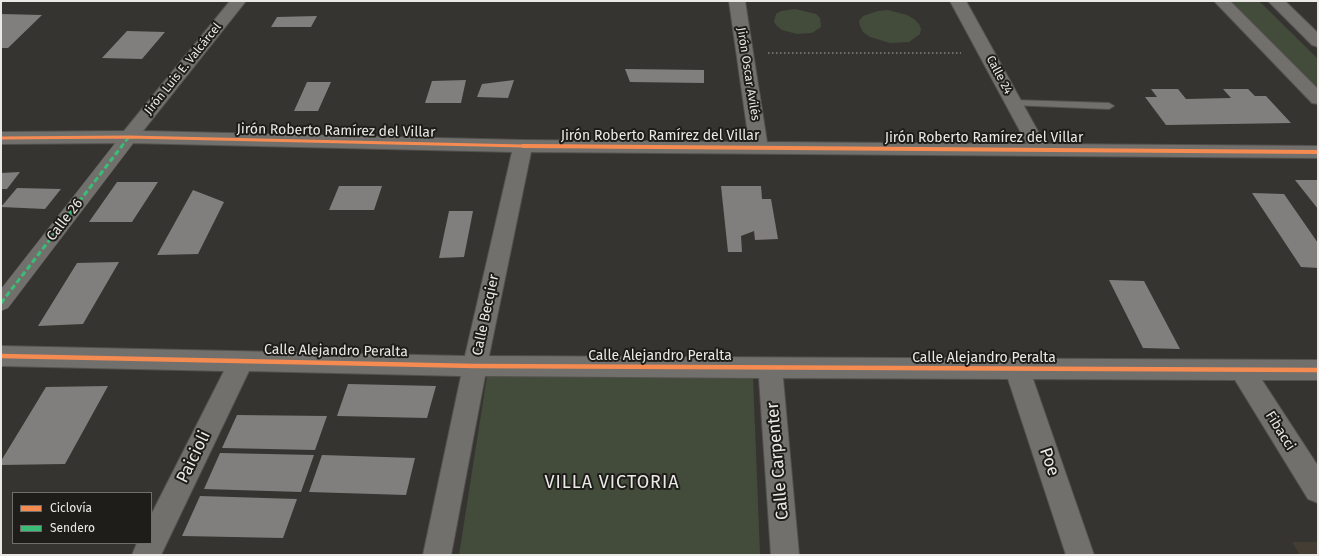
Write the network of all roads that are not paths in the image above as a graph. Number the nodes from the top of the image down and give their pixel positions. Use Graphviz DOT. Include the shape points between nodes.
graph roads {
  1 [pos="238,1"];
  2 [pos="737,1"];
  3 [pos="958,1"];
  4 [pos="1222,1"];
  5 [pos="1276,1"];
  6 [pos="1318,42"];
  7 [pos="1318,99"];
  8 [pos="1014,103"];
  9 [pos="1109,106"];
  10 [pos="129,137"];
  11 [pos="1,138"];
  12 [pos="523,146"];
  13 [pos="759,148"];
  14 [pos="1039,148"];
  15 [pos="1318,152"];
  16 [pos="1,303"];
  17 [pos="1,356"];
  18 [pos="242,360"];
  19 [pos="475,366"];
  20 [pos="770,368"];
  21 [pos="1017,370"];
  22 [pos="1318,370"];
  23 [pos="1243,371"];
  24 [pos="1318,490"];
  25 [pos="152,543"];
  26 [pos="151,544"];
  27 [pos="146,555"];
  28 [pos="437,555"];
  29 [pos="785,555"];
  30 [pos="1080,555"];
  1 -- 10 [label="street, Jirón Luis E. Valcárcel"];
  2 -- 13 [label="street, Jirón Oscar Avilés"];
  3 -- 8 [label="street, Calle 24"];
  4 -- 7 [label="street"];
  5 -- 6 [label="street"];
  8 -- 9 [label="lane"];
  8 -- 14 [label="street, Calle 24"];
  10 -- 11 [label="street, Jirón Roberto Ramírez del Villar"];
  10 -- 12 [label="street, Jirón Roberto Ramírez del Villar"];
  10 -- 16 [label="street, Calle 26"];
  12 -- 13 [label="street, Jirón Roberto Ramírez del Villar"];
  12 -- 19 [label="street, Calle Becqier"];
  13 -- 14 [label="street, Jirón Roberto Ramírez del Villar"];
  14 -- 15 [label="street, Jirón Roberto Ramírez del Villar"];
  17 -- 18 [label="street, Calle Alejandro Peralta"];
  18 -- 19 [label="street, Calle Alejandro Peralta"];
  18 -- 25 [label="street, Paicioli"];
  19 -- 20 [label="street, Calle Alejandro Peralta"];
  19 -- 28 [label="street, Calle Becqier"];
  20 -- 21 [label="street, Calle Alejandro Peralta"];
  20 -- 29 [label="street, Calle Carpenter"];
  21 -- 23 [label="street, Calle Alejandro Peralta"];
  21 -- 30 [label="street, Poe"];
  22 -- 23 [label="street, Calle Alejandro Peralta"];
  23 -- 24 [label="street, Fibacci"];
  26 -- 27 [label="street, Paicioli"];
}
